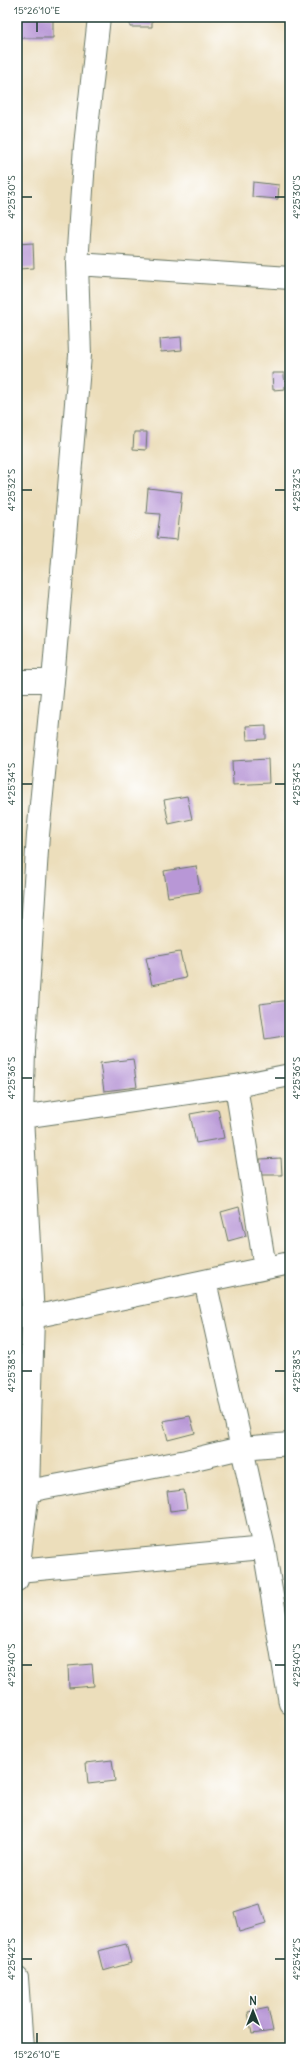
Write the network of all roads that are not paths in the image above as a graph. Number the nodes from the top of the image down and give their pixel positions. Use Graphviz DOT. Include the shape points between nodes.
graph roads {
  1 [pos="99,17"];
  2 [pos="77,264"];
  3 [pos="290,278"];
  4 [pos="17,681"];
  5 [pos="53,681"];
  6 [pos="290,1075"];
  7 [pos="236,1086"];
  8 [pos="22,1117"];
  9 [pos="290,1263"];
  10 [pos="265,1268"];
  11 [pos="205,1281"];
  12 [pos="25,1317"];
  13 [pos="290,1444"];
  14 [pos="241,1448"];
  15 [pos="28,1491"];
  16 [pos="264,1548"];
  17 [pos="17,1576"];
  18 [pos="290,1703"];
  19 [pos="17,1978"];
  20 [pos="22,2048"];
  1 -- 2 [label="street" via="85,146"];
  2 -- 3 [label="street"];
  2 -- 5 [label="street" via="80,355"];
  4 -- 5 [label="street"];
  5 -- 8 [label="street" via="34,876"];
  6 -- 7 [label="street"];
  7 -- 8 [label="street"];
  7 -- 10 [label="street"];
  8 -- 12 [label="street"];
  9 -- 10 [label="street"];
  10 -- 11 [label="street"];
  11 -- 12 [label="street"];
  11 -- 14 [label="street"];
  12 -- 15 [label="street"];
  13 -- 14 [label="street"];
  14 -- 15 [label="street"];
  14 -- 16 [label="street"];
  15 -- 17 [label="street"];
  16 -- 17 [label="street"];
  16 -- 18 [label="street"];
  19 -- 20 [label="street"];
}
